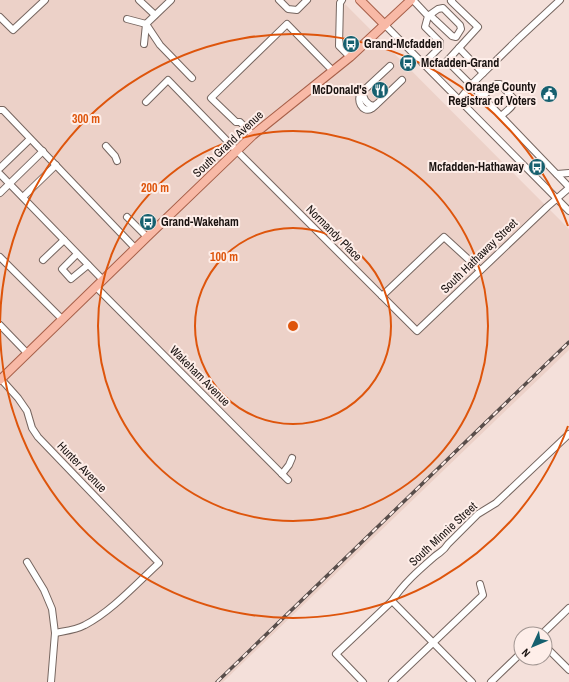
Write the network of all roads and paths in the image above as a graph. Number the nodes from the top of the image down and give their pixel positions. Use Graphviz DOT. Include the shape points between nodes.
graph roads {
  1 [pos="44,0"];
  2 [pos="139,0"];
  3 [pos="171,0"];
  4 [pos="279,0"];
  5 [pos="307,0"];
  6 [pos="342,0"];
  7 [pos="360,0"];
  8 [pos="412,0"];
  9 [pos="452,0"];
  10 [pos="560,0"];
  11 [pos="155,15"];
  12 [pos="428,16"];
  13 [pos="0,17"];
  14 [pos="126,19"];
  15 [pos="146,24"];
  16 [pos="385,25"];
  17 [pos="144,44"];
  18 [pos="459,48"];
  19 [pos="350,58"];
  20 [pos="424,64"];
  21 [pos="390,66"];
  22 [pos="333,71"];
  23 [pos="483,73"];
  24 [pos="192,78"];
  25 [pos="402,80"];
  26 [pos="471,85"];
  27 [pos="482,97"];
  28 [pos="459,100"];
  29 [pos="146,102"];
  30 [pos="0,110"];
  31 [pos="501,116"];
  32 [pos="253,136"];
  33 [pos="30,138"];
  34 [pos="106,146"];
  35 [pos="237,151"];
  36 [pos="43,152"];
  37 [pos="117,161"];
  38 [pos="56,165"];
  39 [pos="0,168"];
  40 [pos="569,173"];
  41 [pos="0,174"];
  42 [pos="557,174"];
  43 [pos="10,184"];
  44 [pos="569,188"];
  45 [pos="0,193"];
  46 [pos="23,197"];
  47 [pos="557,199"];
  48 [pos="569,211"];
  49 [pos="127,217"];
  50 [pos="146,237"];
  51 [pos="64,240"];
  52 [pos="135,248"];
  53 [pos="77,254"];
  54 [pos="0,257"];
  55 [pos="43,260"];
  56 [pos="88,265"];
  57 [pos="480,270"];
  58 [pos="102,280"];
  59 [pos="96,287"];
  60 [pos="382,296"];
  61 [pos="62,319"];
  62 [pos="0,325"];
  63 [pos="417,331"];
  64 [pos="27,353"];
  65 [pos="0,380"];
  66 [pos="569,434"];
  67 [pos="292,458"];
  68 [pos="282,474"];
  69 [pos="288,480"];
  70 [pos="27,562"];
  71 [pos="480,584"];
  72 [pos="392,601"];
  73 [pos="569,608"];
  74 [pos="550,626"];
  75 [pos="55,633"];
  76 [pos="433,643"];
  77 [pos="553,654"];
  78 [pos="513,661"];
  79 [pos="569,670"];
  80 [pos="50,682"];
  81 [pos="363,682"];
  82 [pos="392,682"];
  83 [pos="472,682"];
  84 [pos="491,682"];
  1 -- 13 [label="street" via="13,30"];
  2 -- 11 [label="street"];
  3 -- 11 [label="street"];
  4 -- 5 [label="street" via="288,9 297,10"];
  6 -- 19 [label="street" via="339,46"];
  7 -- 16 [label="main road"];
  8 -- 12 [label="street"];
  8 -- 16 [label="main road, South Grand Avenue"];
  9 -- 18 [label="street" via="478,27"];
  10 -- 23 [label="street"];
  11 -- 15 [label="street"];
  12 -- 12 [label="street" via="452,36 456,37 461,29 443,8"];
  12 -- 20 [label="street" via="425,27 440,42 440,47"];
  14 -- 15 [label="street"];
  15 -- 17 [label="street"];
  15 -- 24 [label="street" via="160,45"];
  16 -- 19 [label="main road, South Grand Avenue"];
  16 -- 20 [label="street"];
  18 -- 23 [label="street"];
  18 -- 26 [label="street" via="447,61"];
  19 -- 22 [label="main road, South Grand Avenue"];
  20 -- 28 [label="street"];
  21 -- 25 [label="street" via="363,91 366,101 372,106 376,105"];
  22 -- 32 [label="main road, South Grand Avenue"];
  22 -- 32 [label="street" via="287,24 211,98"];
  23 -- 26 [label="street"];
  26 -- 27 [label="street"];
  26 -- 28 [label="street"];
  27 -- 31 [label="street"];
  27 -- 31 [label="street" via="494,85 500,84 514,100 513,105"];
  28 -- 47 [label="street"];
  29 -- 35 [label="street, Normandy Place" via="168,80"];
  30 -- 33 [label="street" via="3,110"];
  31 -- 42 [label="street"];
  32 -- 35 [label="main road, South Grand Avenue"];
  33 -- 36 [label="street"];
  33 -- 39 [label="street"];
  34 -- 37 [label="street"];
  35 -- 50 [label="main road, South Grand Avenue"];
  35 -- 60 [label="street, Normandy Place"];
  36 -- 38 [label="street"];
  36 -- 43 [label="street"];
  38 -- 46 [label="street"];
  38 -- 52 [label="street"];
  40 -- 42 [label="street"];
  41 -- 43 [label="street"];
  42 -- 44 [label="street"];
  43 -- 45 [label="street"];
  43 -- 46 [label="street"];
  44 -- 47 [label="street, South Hathaway Street"];
  46 -- 51 [label="street"];
  47 -- 48 [label="street"];
  47 -- 57 [label="street, South Hathaway Street"];
  49 -- 50 [label="street"];
  50 -- 52 [label="main road, South Grand Avenue"];
  51 -- 53 [label="street"];
  51 -- 55 [label="street"];
  52 -- 58 [label="main road, South Grand Avenue"];
  53 -- 56 [label="street"];
  53 -- 56 [label="street" via="62,269 71,279"];
  54 -- 61 [label="street"];
  56 -- 58 [label="street"];
  57 -- 60 [label="street" via="444,237"];
  57 -- 63 [label="street, South Hathaway Street"];
  58 -- 59 [label="main road, South Grand Avenue"];
  59 -- 61 [label="main road, South Grand Avenue"];
  59 -- 68 [label="street, Wakeham Avenue"];
  60 -- 63 [label="street, Normandy Place"];
  61 -- 64 [label="main road, South Grand Avenue"];
  62 -- 64 [label="street"];
  64 -- 65 [label="main road, South Grand Avenue"];
  65 -- 75 [label="street, Hunter Avenue" via="27,411 32,428 38,437 159,563 98,617 69,631"];
  66 -- 72 [label="street, South Minnie Street" via="496,504 478,514 444,550 398,591"];
  67 -- 68 [label="street"];
  68 -- 69 [label="street, Wakeham Avenue"];
  70 -- 75 [label="street" via="52,608"];
  71 -- 76 [label="street" via="483,595"];
  72 -- 76 [label="street"];
  72 -- 81 [label="street, South Minnie Street" via="336,654"];
  73 -- 74 [label="street"];
  75 -- 80 [label="street"];
  76 -- 82 [label="street"];
  76 -- 83 [label="street"];
  77 -- 79 [label="street"];
  78 -- 84 [label="street"];
}
